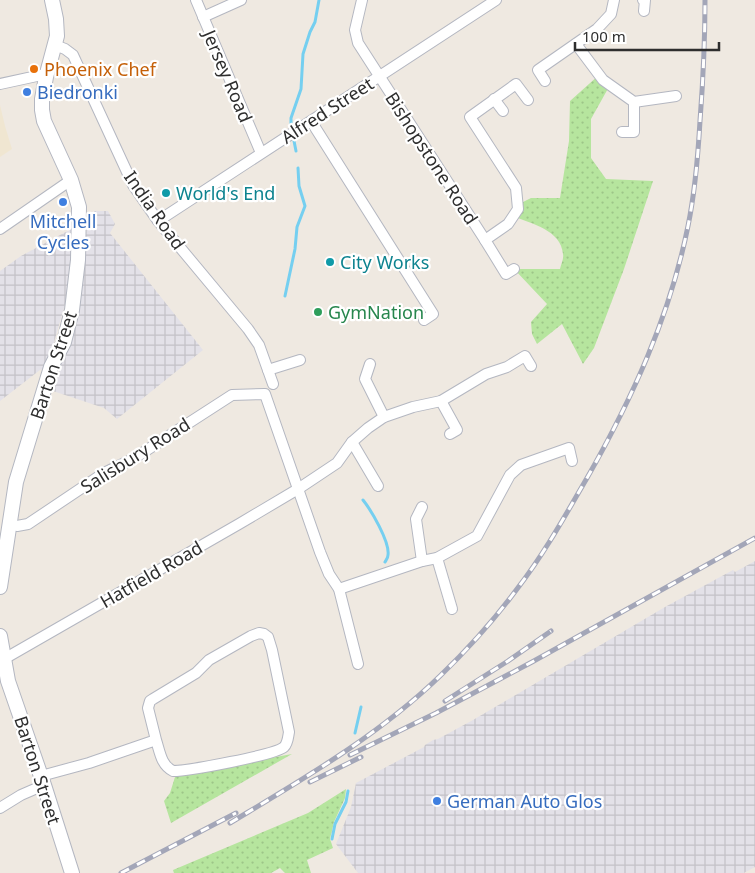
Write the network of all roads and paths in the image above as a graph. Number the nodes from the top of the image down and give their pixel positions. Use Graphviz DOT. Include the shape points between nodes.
graph roads {
  1 [pos="52,0"];
  2 [pos="196,0"];
  3 [pos="241,0"];
  4 [pos="362,0"];
  5 [pos="496,0"];
  6 [pos="614,0"];
  7 [pos="644,0"];
  8 [pos="644,11"];
  9 [pos="204,17"];
  10 [pos="55,44"];
  11 [pos="576,44"];
  12 [pos="46,74"];
  13 [pos="379,76"];
  14 [pos="545,81"];
  15 [pos="0,84"];
  16 [pos="676,96"];
  17 [pos="494,99"];
  18 [pos="528,100"];
  19 [pos="634,102"];
  20 [pos="503,111"];
  21 [pos="312,120"];
  22 [pos="622,132"];
  23 [pos="260,153"];
  24 [pos="71,180"];
  25 [pos="158,221"];
  26 [pos="0,229"];
  27 [pos="484,240"];
  28 [pos="514,269"];
  29 [pos="424,320"];
  30 [pos="300,360"];
  31 [pos="370,364"];
  32 [pos="531,366"];
  33 [pos="268,370"];
  34 [pos="273,384"];
  35 [pos="441,401"];
  36 [pos="384,417"];
  37 [pos="450,434"];
  38 [pos="352,442"];
  39 [pos="572,461"];
  40 [pos="378,486"];
  41 [pos="298,489"];
  42 [pos="422,507"];
  43 [pos="9,524"];
  44 [pos="437,558"];
  45 [pos="422,561"];
  46 [pos="0,587"];
  47 [pos="340,589"];
  48 [pos="452,609"];
  49 [pos="0,636"];
  50 [pos="4,659"];
  51 [pos="358,664"];
  52 [pos="4,684"];
  53 [pos="156,740"];
  54 [pos="42,781"];
  55 [pos="0,808"];
  56 [pos="72,873"];
  1 -- 10 [label="main road, Barton Street" via="56,19"];
  2 -- 9 [label="street, Jersey Road"];
  3 -- 9 [label="street"];
  4 -- 13 [label="street, Bishopstone Road" via="355,30 358,43"];
  5 -- 13 [label="street, Alfred Street"];
  6 -- 11 [label="street" via="611,14"];
  7 -- 8 [label="street"];
  9 -- 23 [label="street, Jersey Road"];
  10 -- 12 [label="main road, Barton Street"];
  10 -- 25 [label="street, India Road" via="73,55 133,185"];
  11 -- 14 [label="street" via="538,70"];
  11 -- 19 [label="street" via="603,80"];
  12 -- 15 [label="street"];
  12 -- 24 [label="main road, Barton Street" via="42,99 44,121"];
  13 -- 21 [label="street, Alfred Street"];
  13 -- 27 [label="street, Bishopstone Road"];
  16 -- 19 [label="street"];
  17 -- 18 [label="street, Bishopstone Road" via="516,84"];
  17 -- 20 [label="street"];
  17 -- 27 [label="street, Bishopstone Road" via="470,117 516,188 518,209 508,224"];
  19 -- 22 [label="street" via="634,132"];
  21 -- 23 [label="street, Alfred Street"];
  21 -- 29 [label="street" via="433,314"];
  23 -- 25 [label="street, Alfred Street"];
  24 -- 26 [label="street"];
  24 -- 43 [label="main road, Barton Street" via="79,207 78,260 72,310 16,482"];
  25 -- 33 [label="street, India Road" via="248,329 259,345"];
  27 -- 28 [label="street, Bishopstone Road" via="506,274"];
  30 -- 33 [label="street"];
  31 -- 36 [label="street" via="365,379"];
  32 -- 35 [label="street, Hatfield Road" via="525,356 508,367 486,374"];
  33 -- 34 [label="street, India Road"];
  35 -- 36 [label="street, Hatfield Road"];
  35 -- 37 [label="street" via="457,430"];
  36 -- 38 [label="street, Hatfield Road"];
  38 -- 40 [label="street"];
  38 -- 41 [label="street, Hatfield Road" via="337,463"];
  39 -- 44 [label="street" via="568,443 521,465 510,475 477,536"];
  41 -- 43 [label="street, Salisbury Road" via="265,394 232,394 28,524"];
  41 -- 47 [label="street" via="320,552"];
  41 -- 50 [label="street, Hatfield Road"];
  42 -- 45 [label="street" via="416,519"];
  43 -- 46 [label="main road, Barton Street"];
  44 -- 45 [label="street"];
  44 -- 48 [label="street"];
  45 -- 47 [label="street"];
  47 -- 51 [label="street"];
  49 -- 50 [label="main road, Barton Street"];
  50 -- 52 [label="main road, Barton Street"];
  52 -- 54 [label="main road, Barton Street"];
  53 -- 53 [label="street" via="163,762 173,770 212,766 285,746 289,732 268,637 260,633 251,636 209,660 196,674 150,701 148,708"];
  53 -- 54 [label="street"];
  54 -- 55 [label="street"];
  54 -- 56 [label="main road, Barton Street"];
}
